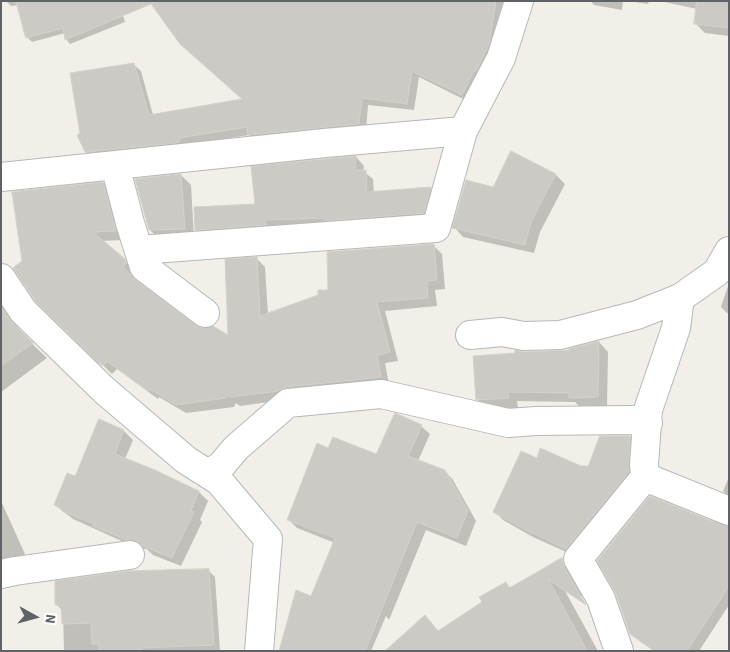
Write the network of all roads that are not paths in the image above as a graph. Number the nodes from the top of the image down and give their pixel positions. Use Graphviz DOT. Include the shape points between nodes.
graph roads {
  1 [pos="519,1"];
  2 [pos="463,131"];
  3 [pos="115,165"];
  4 [pos="1,177"];
  5 [pos="139,250"];
  6 [pos="729,251"];
  7 [pos="1,278"];
  8 [pos="680,298"];
  9 [pos="205,313"];
  10 [pos="470,335"];
  11 [pos="648,423"];
  12 [pos="207,473"];
  13 [pos="645,477"];
  14 [pos="729,511"];
  15 [pos="130,555"];
  16 [pos="1,574"];
  17 [pos="259,651"];
  18 [pos="620,651"];
  1 -- 2 [label="street" via="501,58"];
  2 -- 3 [label="street"];
  2 -- 5 [label="street" via="436,228"];
  3 -- 4 [label="street"];
  3 -- 5 [label="street"];
  5 -- 9 [label="street" via="144,267"];
  6 -- 8 [label="street" via="717,272"];
  7 -- 12 [label="street" via="23,311 104,390 186,460"];
  8 -- 10 [label="street" via="637,315 560,335 524,336 502,332"];
  8 -- 11 [label="street" via="676,328 648,410"];
  11 -- 12 [label="street" via="633,420 508,423 381,394 288,403 236,448 220,467"];
  11 -- 13 [label="street"];
  12 -- 17 [label="street" via="219,481 268,539"];
  13 -- 14 [label="street"];
  13 -- 18 [label="street" via="578,559 601,599"];
  15 -- 16 [label="street"];
}
